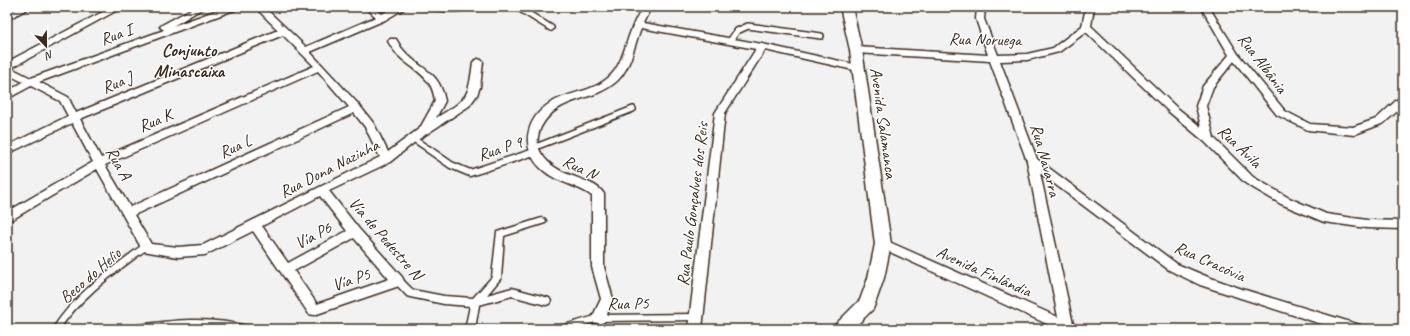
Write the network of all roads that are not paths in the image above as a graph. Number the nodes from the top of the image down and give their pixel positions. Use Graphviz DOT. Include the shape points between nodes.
graph roads {
  1 [pos="27,7"];
  2 [pos="119,7"];
  3 [pos="201,7"];
  4 [pos="234,7"];
  5 [pos="259,7"];
  6 [pos="402,7"];
  7 [pos="424,7"];
  8 [pos="470,7"];
  9 [pos="517,7"];
  10 [pos="647,7"];
  11 [pos="846,7"];
  12 [pos="981,7"];
  13 [pos="1090,7"];
  14 [pos="1205,7"];
  15 [pos="373,8"];
  16 [pos="7,17"];
  17 [pos="382,18"];
  18 [pos="638,24"];
  19 [pos="1086,27"];
  20 [pos="551,28"];
  21 [pos="285,31"];
  22 [pos="821,36"];
  23 [pos="392,41"];
  24 [pos="730,41"];
  25 [pos="133,45"];
  26 [pos="762,46"];
  27 [pos="856,50"];
  28 [pos="305,51"];
  29 [pos="1234,55"];
  30 [pos="996,58"];
  31 [pos="478,62"];
  32 [pos="7,66"];
  33 [pos="320,67"];
  34 [pos="858,68"];
  35 [pos="7,70"];
  36 [pos="30,82"];
  37 [pos="7,96"];
  38 [pos="1403,100"];
  39 [pos="356,108"];
  40 [pos="633,109"];
  41 [pos="75,117"];
  42 [pos="424,130"];
  43 [pos="412,138"];
  44 [pos="1209,139"];
  45 [pos="7,150"];
  46 [pos="533,150"];
  47 [pos="386,159"];
  48 [pos="1032,161"];
  49 [pos="99,163"];
  50 [pos="322,190"];
  51 [pos="128,213"];
  52 [pos="9,216"];
  53 [pos="542,221"];
  54 [pos="255,224"];
  55 [pos="1403,225"];
  56 [pos="355,232"];
  57 [pos="883,244"];
  58 [pos="146,246"];
  59 [pos="286,268"];
  60 [pos="398,281"];
  61 [pos="546,301"];
  62 [pos="475,302"];
  63 [pos="697,317"];
  64 [pos="599,318"];
  65 [pos="1069,328"];
  66 [pos="56,329"];
  67 [pos="133,329"];
  68 [pos="247,329"];
  69 [pos="470,329"];
  70 [pos="561,329"];
  71 [pos="695,329"];
  72 [pos="842,329"];
  73 [pos="1355,329"];
  1 -- 16 [label="street"];
  2 -- 32 [label="street"];
  3 -- 25 [label="street"];
  4 -- 25 [label="street, Rua I"];
  5 -- 21 [label="street"];
  6 -- 17 [label="street"];
  7 -- 8 [label="lane"];
  9 -- 20 [label="lane"];
  10 -- 18 [label="street"];
  11 -- 27 [label="street, Avenida Salamanca"];
  12 -- 30 [label="street, Rua Navarra" via="980,18"];
  13 -- 19 [label="street"];
  14 -- 29 [label="street, Rua Albânia"];
  15 -- 17 [label="street"];
  17 -- 28 [label="street"];
  18 -- 24 [label="street"];
  18 -- 46 [label="street" via="615,78 602,88 550,107 538,119 532,136"];
  19 -- 30 [label="street, Rua Noruega" via="1056,50 1027,57"];
  19 -- 44 [label="street, Rua Ávila" via="1172,109"];
  21 -- 28 [label="street"];
  21 -- 41 [label="street, Rua J"];
  22 -- 24 [label="lane" via="748,26 741,27"];
  23 -- 42 [label="street" via="395,49 429,76 437,88 440,101"];
  24 -- 26 [label="street"];
  25 -- 36 [label="street, Rua I"];
  26 -- 34 [label="street"];
  26 -- 63 [label="street, Rua Paulo Gonçalves dos Reis" via="720,114"];
  27 -- 30 [label="street, Rua Noruega"];
  27 -- 34 [label="street, Avenida Salamanca"];
  28 -- 33 [label="street"];
  29 -- 38 [label="street, Rua Albânia" via="1281,113 1308,126 1354,131 1380,121"];
  29 -- 44 [label="street" via="1208,86 1201,106"];
  30 -- 48 [label="street, Rua Navarra"];
  31 -- 42 [label="street, Rua Dona Nazinha" via="475,87 465,104"];
  33 -- 39 [label="street"];
  33 -- 49 [label="street, Rua K"];
  34 -- 57 [label="street, Avenida Salamanca"];
  35 -- 36 [label="street, Rua A"];
  36 -- 37 [label="street, Rua I"];
  36 -- 41 [label="street, Rua A" via="64,99"];
  39 -- 47 [label="street" via="370,126"];
  39 -- 51 [label="street, Rua L"];
  40 -- 46 [label="lane, Rua P 9"];
  41 -- 45 [label="street, Rua J"];
  41 -- 49 [label="street, Rua A"];
  42 -- 43 [label="street, Rua Dona Nazinha"];
  43 -- 46 [label="lane, Rua P 9" via="451,165 470,173"];
  43 -- 47 [label="street, Rua Dona Nazinha"];
  44 -- 55 [label="street, Rua Ávila" via="1249,180 1285,201 1324,218 1367,224"];
  46 -- 64 [label="street, Rua N" via="548,168 563,178 590,186 598,194 598,267 607,299"];
  47 -- 50 [label="street, Rua Dona Nazinha"];
  48 -- 65 [label="street, Rua Navarra"];
  48 -- 73 [label="street, Rua Cracóvia" via="1173,267 1242,294"];
  49 -- 51 [label="street, Rua A"];
  49 -- 52 [label="street, Rua K"];
  50 -- 54 [label="street, Rua Dona Nazinha"];
  50 -- 56 [label="street, Vía de Pedestre N"];
  51 -- 58 [label="street, Rua A"];
  53 -- 62 [label="street" via="500,234 496,278"];
  54 -- 58 [label="street, Rua Dona Nazinha" via="205,250 178,252"];
  54 -- 59 [label="street"];
  56 -- 59 [label="street, Vía P6"];
  56 -- 60 [label="street, Vía de Pedestre N"];
  57 -- 65 [label="street, Avenida Finlândia"];
  57 -- 72 [label="street, Avenida Salamanca" via="867,304"];
  58 -- 66 [label="lane, Beco do Helio" via="98,284"];
  59 -- 60 [label="street, Vía P5" via="314,310"];
  60 -- 62 [label="street, Vía de Pedestre N" via="410,293 444,300"];
  61 -- 62 [label="street, Vía de Pedestre N" via="512,292"];
  62 -- 69 [label="street"];
  63 -- 64 [label="lane, Rua P5"];
  63 -- 71 [label="street, Rua Paulo Gonçalves dos Reis"];
  64 -- 70 [label="lane, Rua P5"];
  67 -- 68 [label="lane" via="208,321"];
}
